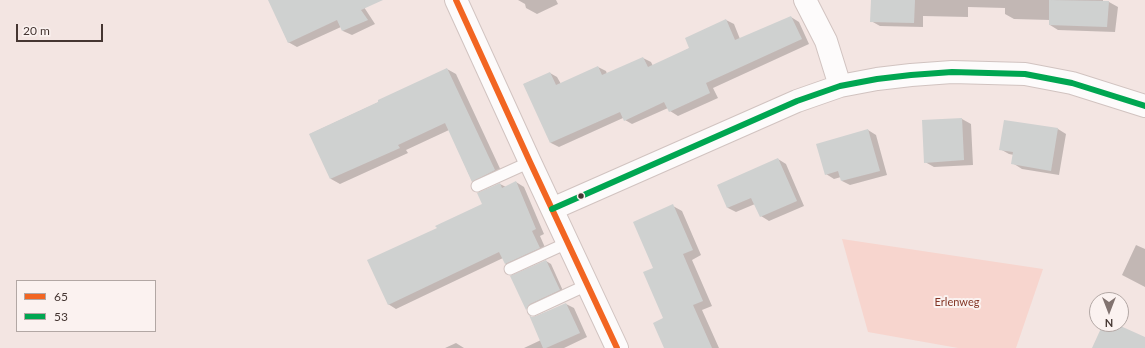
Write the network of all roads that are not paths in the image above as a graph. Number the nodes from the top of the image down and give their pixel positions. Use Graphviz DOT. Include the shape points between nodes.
graph roads {
  1 [pos="456,0"];
  2 [pos="806,0"];
  3 [pos="840,86"];
  4 [pos="1145,106"];
  5 [pos="530,162"];
  6 [pos="477,186"];
  7 [pos="552,209"];
  8 [pos="567,243"];
  9 [pos="510,269"];
  10 [pos="587,285"];
  11 [pos="533,310"];
  12 [pos="617,348"];
  1 -- 5 [label="street"];
  2 -- 3 [label="street" via="826,41"];
  3 -- 4 [label="street" via="877,79 945,72 1026,74 1072,83"];
  3 -- 7 [label="street" via="797,101"];
  5 -- 6 [label="lane"];
  5 -- 7 [label="street"];
  7 -- 8 [label="street"];
  8 -- 9 [label="lane"];
  8 -- 10 [label="street"];
  10 -- 11 [label="lane"];
  10 -- 12 [label="street"];
}
